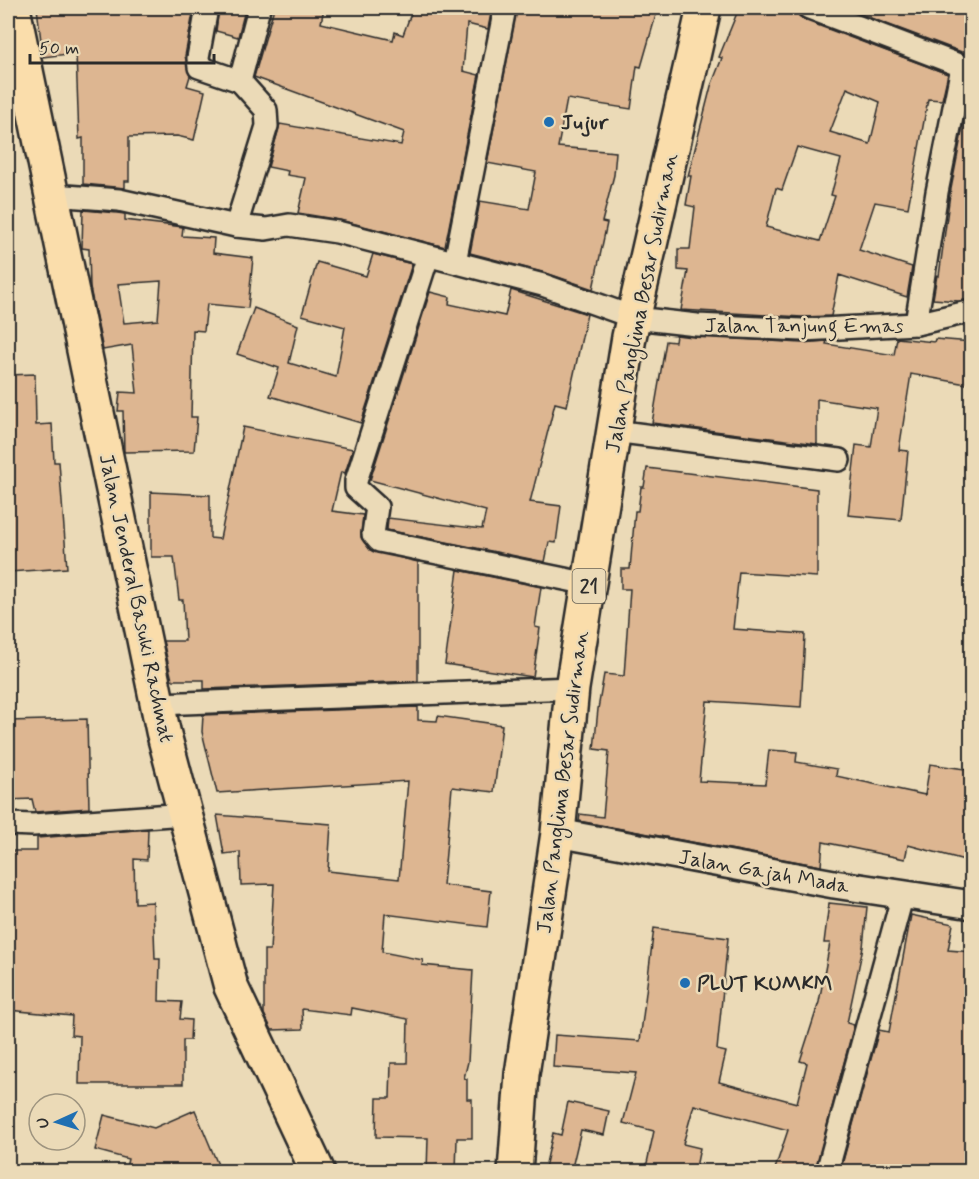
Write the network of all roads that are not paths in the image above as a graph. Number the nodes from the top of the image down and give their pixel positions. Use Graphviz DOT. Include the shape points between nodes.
graph roads {
  1 [pos="14,8"];
  2 [pos="207,8"];
  3 [pos="259,8"];
  4 [pos="505,8"];
  5 [pos="704,8"];
  6 [pos="809,8"];
  7 [pos="967,69"];
  8 [pos="240,81"];
  9 [pos="53,195"];
  10 [pos="236,226"];
  11 [pos="428,256"];
  12 [pos="455,262"];
  13 [pos="972,310"];
  14 [pos="635,318"];
  15 [pos="916,324"];
  16 [pos="614,431"];
  17 [pos="839,460"];
  18 [pos="589,584"];
  19 [pos="572,688"];
  20 [pos="158,704"];
  21 [pos="185,814"];
  22 [pos="8,824"];
  23 [pos="558,833"];
  24 [pos="903,894"];
  25 [pos="972,905"];
  26 [pos="318,1172"];
  27 [pos="515,1172"];
  28 [pos="827,1172"];
  1 -- 9 [label="main road, Jalan Jenderal Basuki Rachmat"];
  2 -- 8 [label="street" via="199,67"];
  3 -- 8 [label="street"];
  4 -- 12 [label="street"];
  5 -- 14 [label="main road, Jalan Panglima Besar Sudirman / 21"];
  6 -- 7 [label="street"];
  7 -- 15 [label="street" via="937,192"];
  8 -- 10 [label="street" via="266,110 267,118"];
  9 -- 10 [label="street, Jalan Tanjung Emas" via="119,200"];
  9 -- 20 [label="main road, Jalan Jenderal Basuki Rachmat"];
  10 -- 11 [label="street, Jalan Tanjung Emas" via="266,229 290,225 337,232"];
  11 -- 12 [label="street, Jalan Tanjung Emas"];
  11 -- 18 [label="street" via="356,482 356,488 377,507 373,534 379,541"];
  12 -- 14 [label="street, Jalan Tanjung Emas" via="543,285"];
  13 -- 15 [label="street, Jalan Tanjung Emas"];
  14 -- 15 [label="street, Jalan Tanjung Emas" via="802,330"];
  14 -- 16 [label="main road, Jalan Panglima Besar Sudirman / 21"];
  16 -- 17 [label="street"];
  16 -- 18 [label="main road, Jalan Panglima Besar Sudirman / 21"];
  18 -- 19 [label="main road, Jalan Panglima Besar Sudirman / 21"];
  19 -- 20 [label="street"];
  19 -- 23 [label="main road, Jalan Panglima Besar Sudirman / 21"];
  20 -- 21 [label="main road, Jalan Jenderal Basuki Rachmat"];
  21 -- 22 [label="street"];
  21 -- 26 [label="main road, Jalan Jenderal Basuki Rachmat" via="231,987"];
  23 -- 24 [label="street, Jalan Gajah Mada"];
  23 -- 27 [label="main road, Jalan Panglima Besar Sudirman / 21" via="522,1074"];
  24 -- 25 [label="street, Jalan Gajah Mada"];
  24 -- 28 [label="street"];
}
